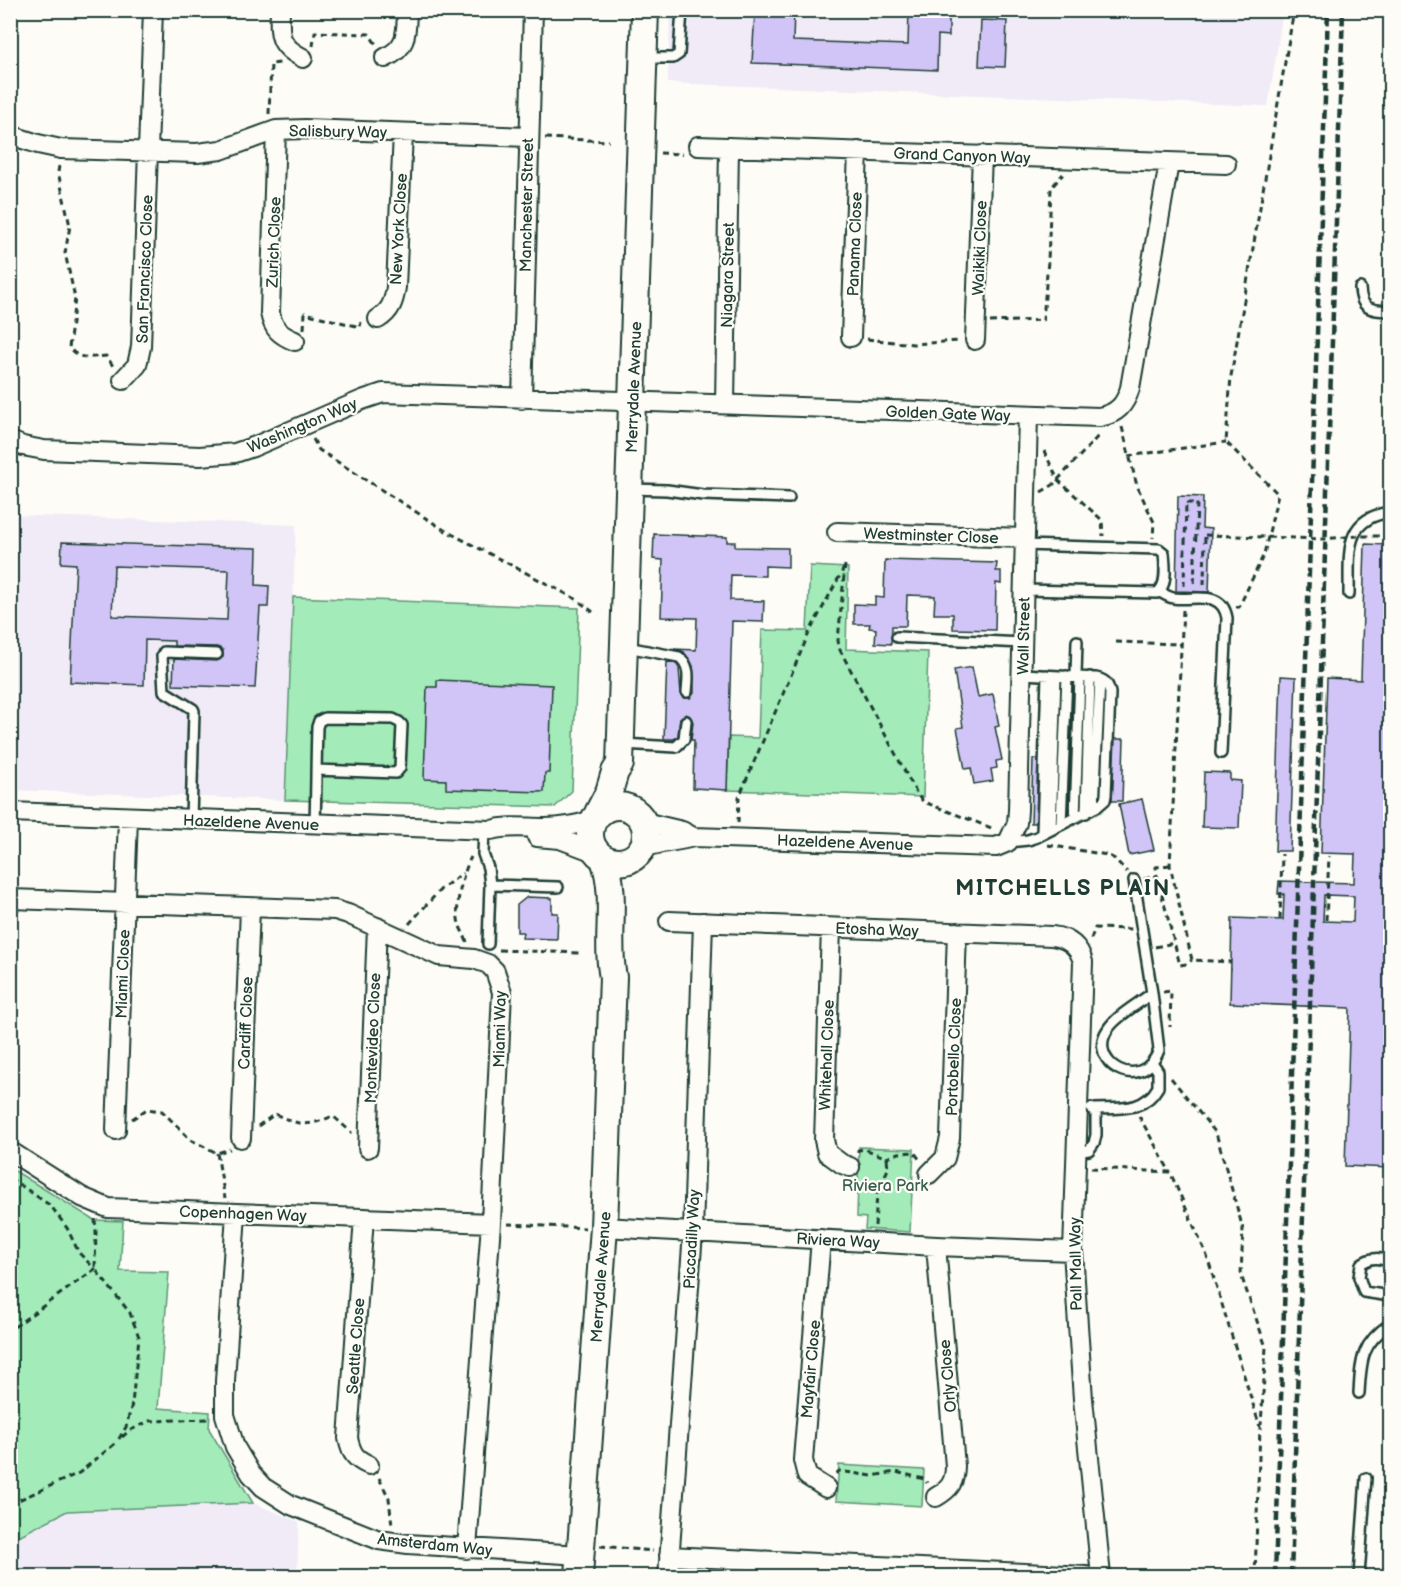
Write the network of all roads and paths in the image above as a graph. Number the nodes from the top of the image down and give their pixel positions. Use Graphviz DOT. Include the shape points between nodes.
graph roads {
  1 [pos="153,10"];
  2 [pos="280,10"];
  3 [pos="407,10"];
  4 [pos="533,10"];
  5 [pos="645,10"];
  6 [pos="682,10"];
  7 [pos="1294,10"];
  8 [pos="303,58"];
  9 [pos="385,58"];
  10 [pos="644,58"];
  11 [pos="276,130"];
  12 [pos="403,132"];
  13 [pos="10,135"];
  14 [pos="528,137"];
  15 [pos="609,141"];
  16 [pos="698,146"];
  17 [pos="729,147"];
  18 [pos="61,149"];
  19 [pos="655,151"];
  20 [pos="148,152"];
  21 [pos="858,152"];
  22 [pos="982,155"];
  23 [pos="1085,159"];
  24 [pos="1169,163"];
  25 [pos="1226,164"];
  26 [pos="1360,288"];
  27 [pos="1390,311"];
  28 [pos="378,318"];
  29 [pos="851,337"];
  30 [pos="975,340"];
  31 [pos="295,341"];
  32 [pos="123,380"];
  33 [pos="522,399"];
  34 [pos="632,402"];
  35 [pos="725,404"];
  36 [pos="1121,408"];
  37 [pos="1028,416"];
  38 [pos="1104,416"];
  39 [pos="305,424"];
  40 [pos="10,441"];
  41 [pos="1226,442"];
  42 [pos="1044,450"];
  43 [pos="1128,456"];
  44 [pos="1058,480"];
  45 [pos="630,489"];
  46 [pos="1025,492"];
  47 [pos="789,498"];
  48 [pos="1390,512"];
  49 [pos="837,532"];
  50 [pos="1390,536"];
  51 [pos="1024,542"];
  52 [pos="1103,547"];
  53 [pos="1152,548"];
  54 [pos="1024,590"];
  55 [pos="1160,592"];
  56 [pos="1349,594"];
  57 [pos="1184,598"];
  58 [pos="1225,609"];
  59 [pos="593,612"];
  60 [pos="897,637"];
  61 [pos="1077,641"];
  62 [pos="1116,642"];
  63 [pos="1023,643"];
  64 [pos="1181,644"];
  65 [pos="624,647"];
  66 [pos="217,654"];
  67 [pos="1023,674"];
  68 [pos="1052,675"];
  69 [pos="1082,677"];
  70 [pos="687,692"];
  71 [pos="686,721"];
  72 [pos="1221,753"];
  73 [pos="621,754"];
  74 [pos="316,770"];
  75 [pos="1090,811"];
  76 [pos="10,812"];
  77 [pos="596,817"];
  78 [pos="128,818"];
  79 [pos="1075,818"];
  80 [pos="641,819"];
  81 [pos="191,820"];
  82 [pos="315,824"];
  83 [pos="1061,824"];
  84 [pos="738,825"];
  85 [pos="487,830"];
  86 [pos="1046,831"];
  87 [pos="693,837"];
  88 [pos="999,839"];
  89 [pos="1041,844"];
  90 [pos="640,852"];
  91 [pos="1282,854"];
  92 [pos="600,856"];
  93 [pos="1329,856"];
  94 [pos="1170,865"];
  95 [pos="1134,880"];
  96 [pos="490,885"];
  97 [pos="558,887"];
  98 [pos="10,899"];
  99 [pos="124,904"];
  100 [pos="250,908"];
  101 [pos="1280,919"];
  102 [pos="1326,920"];
  103 [pos="669,921"];
  104 [pos="703,922"];
  105 [pos="377,927"];
  106 [pos="831,928"];
  107 [pos="1142,929"];
  108 [pos="404,930"];
  109 [pos="957,932"];
  110 [pos="1174,944"];
  111 [pos="1145,948"];
  112 [pos="471,949"];
  113 [pos="488,949"];
  114 [pos="1084,949"];
  115 [pos="581,953"];
  116 [pos="1192,960"];
  117 [pos="1231,962"];
  118 [pos="613,977"];
  119 [pos="1152,993"];
  120 [pos="1170,1027"];
  121 [pos="1152,1062"];
  122 [pos="1168,1074"];
  123 [pos="1134,1106"];
  124 [pos="1086,1108"];
  125 [pos="116,1130"];
  126 [pos="241,1137"];
  127 [pos="368,1148"];
  128 [pos="10,1151"];
  129 [pos="217,1153"];
  130 [pos="887,1158"];
  131 [pos="1075,1160"];
  132 [pos="854,1163"];
  133 [pos="1170,1172"];
  134 [pos="929,1174"];
  135 [pos="10,1178"];
  136 [pos="98,1205"];
  137 [pos="236,1213"];
  138 [pos="364,1218"];
  139 [pos="491,1222"];
  140 [pos="604,1227"];
  141 [pos="693,1232"];
  142 [pos="821,1239"];
  143 [pos="873,1242"];
  144 [pos="936,1246"];
  145 [pos="1073,1251"];
  146 [pos="1390,1263"];
  147 [pos="95,1269"];
  148 [pos="1390,1296"];
  149 [pos="1390,1324"];
  150 [pos="10,1330"];
  151 [pos="1359,1393"];
  152 [pos="225,1415"];
  153 [pos="1260,1427"];
  154 [pos="117,1442"];
  155 [pos="369,1465"];
  156 [pos="1366,1478"];
  157 [pos="826,1488"];
  158 [pos="936,1497"];
  159 [pos="10,1504"];
  160 [pos="391,1542"];
  161 [pos="467,1549"];
  162 [pos="669,1556"];
  163 [pos="586,1559"];
  164 [pos="795,1569"];
  165 [pos="965,1573"];
  166 [pos="668,1576"];
  167 [pos="1086,1576"];
  168 [pos="1101,1576"];
  169 [pos="1256,1576"];
  170 [pos="1359,1576"];
  1 -- 20 [label="street, San Francisco Close"];
  2 -- 8 [label="street" via="284,45"];
  3 -- 9 [label="street" via="403,42"];
  4 -- 14 [label="street, Manchester Street"];
  5 -- 10 [label="street, Merrydale Avenue"];
  6 -- 10 [label="lane" via="679,54 673,58"];
  7 -- 41 [label="path" via="1231,376"];
  8 -- 9 [label="path" via="312,58 315,32 369,34"];
  8 -- 11 [label="path" via="271,64 269,117"];
  10 -- 34 [label="street, Merrydale Avenue"];
  11 -- 12 [label="street, Salisbury Way"];
  11 -- 20 [label="street, Salisbury Way" via="211,152"];
  11 -- 31 [label="street, Zurich Close" via="270,313 277,331"];
  12 -- 14 [label="street, Salisbury Way"];
  12 -- 28 [label="street, New York Close" via="396,287 391,307"];
  13 -- 18 [label="street, Salisbury Way"];
  14 -- 15 [label="path"];
  14 -- 33 [label="street, Manchester Street"];
  16 -- 17 [label="street, Grand Canyon Way"];
  16 -- 19 [label="path" via="693,154"];
  17 -- 21 [label="street, Grand Canyon Way"];
  17 -- 35 [label="street, Niagara Street"];
  18 -- 20 [label="street, Salisbury Way"];
  18 -- 32 [label="path" via="58,172 70,226 65,253 75,298 69,348 84,358 106,356"];
  20 -- 32 [label="street, San Francisco Close" via="141,347 137,365"];
  21 -- 22 [label="street, Grand Canyon Way"];
  21 -- 29 [label="street, Panama Close"];
  22 -- 23 [label="street, Grand Canyon Way"];
  22 -- 30 [label="street, Waikiki Close"];
  23 -- 24 [label="street, Grand Canyon Way"];
  23 -- 30 [label="path" via="1066,171 1051,188 1043,320 990,322"];
  24 -- 25 [label="street, Grand Canyon Way"];
  24 -- 36 [label="street" via="1130,388"];
  26 -- 27 [label="lane" via="1360,298 1369,308"];
  28 -- 31 [label="path" via="362,315 360,327 305,314 303,341"];
  29 -- 30 [label="path" via="913,344"];
  33 -- 34 [label="street, Golden Gate Way"];
  33 -- 39 [label="street, Washington Way" via="384,393"];
  34 -- 35 [label="street, Golden Gate Way"];
  34 -- 45 [label="street, Merrydale Avenue"];
  35 -- 37 [label="street, Golden Gate Way"];
  36 -- 38 [label="street, Golden Gate Way"];
  36 -- 43 [label="path"];
  37 -- 38 [label="street, Golden Gate Way"];
  37 -- 46 [label="street, Wall Street"];
  38 -- 44 [label="path" via="1104,429"];
  39 -- 40 [label="street, Washington Way" via="253,447 215,456 44,450"];
  39 -- 59 [label="path" via="319,450 446,531 576,599"];
  41 -- 43 [label="path"];
  41 -- 58 [label="path" via="1278,495 1264,554 1239,607"];
  42 -- 44 [label="path"];
  43 -- 53 [label="path" via="1154,522"];
  44 -- 46 [label="path" via="1044,491"];
  44 -- 52 [label="path" via="1102,520"];
  45 -- 47 [label="lane"];
  45 -- 65 [label="street, Merrydale Avenue"];
  46 -- 51 [label="street, Wall Street"];
  48 -- 56 [label="lane" via="1364,520 1357,527 1352,538"];
  49 -- 51 [label="street, Westminster Close"];
  50 -- 57 [label="path, bridge" via="1323,539 1205,535 1204,587 1194,587 1197,503 1186,503"];
  51 -- 52 [label="lane"];
  51 -- 54 [label="street, Wall Street"];
  52 -- 53 [label="lane"];
  53 -- 55 [label="lane" via="1164,553 1164,585"];
  54 -- 55 [label="lane"];
  54 -- 63 [label="street, Wall Street"];
  55 -- 57 [label="lane"];
  57 -- 58 [label="lane" via="1212,599"];
  57 -- 64 [label="path"];
  58 -- 72 [label="lane"];
  60 -- 63 [label="lane"];
  61 -- 69 [label="lane"];
  62 -- 64 [label="path"];
  63 -- 67 [label="street, Wall Street"];
  64 -- 94 [label="path"];
  65 -- 70 [label="lane" via="679,657 688,668"];
  65 -- 73 [label="street, Merrydale Avenue"];
  66 -- 81 [label="lane" via="164,652 162,656 164,691 194,711"];
  67 -- 68 [label="lane"];
  67 -- 88 [label="street, Wall Street" via="1017,823"];
  68 -- 69 [label="lane"];
  68 -- 86 [label="lane"];
  69 -- 75 [label="lane"];
  69 -- 75 [label="lane" via="1109,685 1110,693 1107,789 1105,800"];
  69 -- 79 [label="lane"];
  69 -- 83 [label="lane"];
  71 -- 73 [label="lane" via="684,739 676,747"];
  73 -- 77 [label="street, Merrydale Avenue"];
  73 -- 80 [label="street, Merrydale Avenue" via="632,800"];
  74 -- 74 [label="lane" via="317,727 322,719 393,719 402,725 400,768 396,773"];
  74 -- 82 [label="lane"];
  75 -- 79 [label="lane"];
  76 -- 78 [label="street, Hazeldene Avenue"];
  77 -- 80 [label="street" via="606,808 623,806"];
  77 -- 85 [label="street, Hazeldene Avenue" via="558,827 503,826"];
  77 -- 92 [label="street" via="590,838"];
  78 -- 81 [label="street, Hazeldene Avenue"];
  78 -- 99 [label="street, Miami Close"];
  79 -- 83 [label="lane"];
  80 -- 87 [label="street, Hazeldene Avenue"];
  80 -- 90 [label="street" via="646,840"];
  81 -- 82 [label="street, Hazeldene Avenue"];
  82 -- 85 [label="street, Hazeldene Avenue"];
  83 -- 86 [label="lane"];
  84 -- 88 [label="path" via="739,797 809,633 845,565 840,650 918,796"];
  85 -- 92 [label="street, Hazeldene Avenue" via="502,835 560,839"];
  85 -- 96 [label="lane" via="483,854"];
  86 -- 88 [label="lane" via="1028,840"];
  87 -- 88 [label="street, Hazeldene Avenue"];
  87 -- 90 [label="street, Hazeldene Avenue" via="653,844"];
  89 -- 95 [label="path" via="1107,855"];
  90 -- 92 [label="street" via="621,862"];
  90 -- 118 [label="street, Merrydale Avenue" via="621,902 618,962"];
  91 -- 101 [label="path"];
  92 -- 118 [label="street, Merrydale Avenue" via="609,882 609,961"];
  93 -- 102 [label="path"];
  94 -- 110 [label="path" via="1156,867"];
  94 -- 116 [label="path"];
  95 -- 107 [label="lane"];
  96 -- 97 [label="lane"];
  96 -- 113 [label="lane"];
  98 -- 99 [label="street, Miami Way"];
  99 -- 100 [label="street, Miami Way"];
  99 -- 125 [label="street, Miami Close"];
  100 -- 105 [label="street, Miami Way" via="335,910"];
  100 -- 126 [label="street, Cardiff Close"];
  103 -- 104 [label="street, Etosha Way"];
  104 -- 106 [label="street, Etosha Way"];
  104 -- 141 [label="street, Piccadilly Way"];
  105 -- 127 [label="street, Montevideo Close"];
  105 -- 139 [label="street, Miami Way" via="439,956 481,960 495,971 500,982"];
  106 -- 109 [label="street, Etosha Way"];
  106 -- 132 [label="street, Whitehall Close" via="824,1140 827,1153 842,1164"];
  107 -- 111 [label="lane"];
  107 -- 114 [label="path" via="1095,928"];
  108 -- 112 [label="path" via="441,890 463,873 459,922"];
  109 -- 114 [label="street, Etosha Way" via="1059,936"];
  109 -- 134 [label="street, Portobello Close" via="950,1138 945,1158"];
  110 -- 111 [label="path"];
  110 -- 116 [label="path" via="1180,964"];
  111 -- 119 [label="lane"];
  113 -- 115 [label="path"];
  114 -- 124 [label="street, Pall Mall Way"];
  116 -- 117 [label="path"];
  118 -- 140 [label="street, Merrydale Avenue"];
  119 -- 120 [label="path" via="1171,991"];
  119 -- 121 [label="lane" via="1159,1040 1159,1050"];
  119 -- 121 [label="lane" via="1111,1025 1103,1041 1110,1064 1123,1071 1138,1072"];
  121 -- 123 [label="lane" via="1158,1071 1158,1087 1146,1102"];
  122 -- 153 [label="path" via="1216,1133 1243,1229 1241,1275 1266,1347"];
  123 -- 124 [label="lane"];
  123 -- 133 [label="path"];
  124 -- 131 [label="street, Pall Mall Way"];
  125 -- 129 [label="path" via="147,1109 162,1111 191,1140"];
  126 -- 127 [label="path" via="275,1114 294,1123 312,1125 333,1116"];
  126 -- 129 [label="path" via="228,1150"];
  128 -- 136 [label="street, Copenhagen Way"];
  129 -- 137 [label="path" via="226,1200"];
  130 -- 132 [label="path" via="858,1150"];
  130 -- 134 [label="path" via="914,1152"];
  130 -- 143 [label="path" via="888,1169 877,1193"];
  131 -- 133 [label="path"];
  131 -- 145 [label="street, Pall Mall Way"];
  133 -- 153 [label="path" via="1207,1256"];
  135 -- 147 [label="path" via="51,1206 79,1253"];
  136 -- 137 [label="street, Copenhagen Way"];
  136 -- 147 [label="path" via="94,1220"];
  137 -- 138 [label="street, Copenhagen Way"];
  137 -- 152 [label="street, Amsterdam Way"];
  138 -- 139 [label="street, Copenhagen Way"];
  138 -- 155 [label="street, Seattle Close" via="348,1438 353,1456"];
  139 -- 140 [label="path"];
  139 -- 161 [label="street, Miami Way"];
  140 -- 141 [label="street, Riviera Way"];
  140 -- 163 [label="street, Merrydale Avenue"];
  141 -- 142 [label="street, Riviera Way"];
  141 -- 162 [label="street, Piccadilly Way"];
  142 -- 143 [label="street, Riviera Way"];
  142 -- 157 [label="street, Mayfair Close" via="803,1460 807,1476"];
  143 -- 144 [label="street, Riviera Way"];
  144 -- 145 [label="street, Riviera Way"];
  144 -- 158 [label="street, Orly Close" via="956,1466 953,1483"];
  145 -- 168 [label="street, Pall Mall Way"];
  146 -- 148 [label="lane" via="1368,1260 1361,1264 1359,1277 1364,1292"];
  147 -- 150 [label="path"];
  147 -- 154 [label="path" via="130,1313 140,1337 132,1404"];
  149 -- 151 [label="lane" via="1370,1341 1362,1357"];
  152 -- 154 [label="path" via="213,1411 208,1420 148,1421"];
  152 -- 160 [label="street, Amsterdam Way" via="242,1461 275,1496 364,1535"];
  153 -- 169 [label="path"];
  154 -- 159 [label="path" via="79,1473"];
  155 -- 160 [label="path" via="389,1498"];
  156 -- 170 [label="lane"];
  157 -- 158 [label="path" via="839,1471 872,1476 896,1472 924,1479"];
  160 -- 161 [label="street, Amsterdam Way"];
  161 -- 163 [label="street, Amsterdam Way"];
  162 -- 163 [label="path" via="657,1551"];
  162 -- 164 [label="street"];
  162 -- 166 [label="street, Piccadilly Way"];
  164 -- 165 [label="street"];
  165 -- 167 [label="street"];
}
